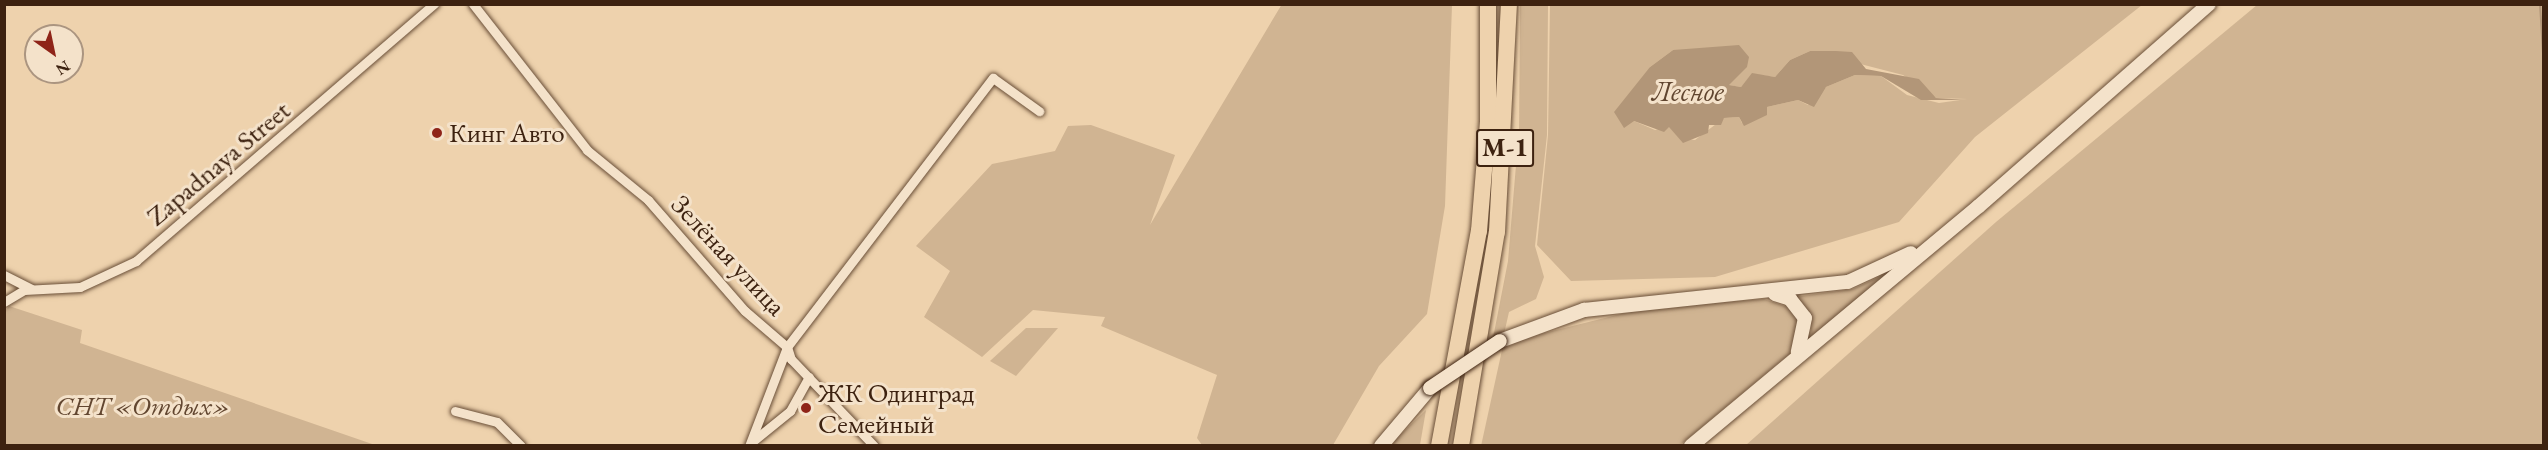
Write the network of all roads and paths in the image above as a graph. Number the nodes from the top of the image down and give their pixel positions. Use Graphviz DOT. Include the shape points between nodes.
graph roads {
  1 [pos="434,4"];
  2 [pos="472,4"];
  3 [pos="1488,4"];
  4 [pos="1509,4"];
  5 [pos="2209,4"];
  6 [pos="1039,111"];
  7 [pos="1979,206"];
  8 [pos="4,275"];
  9 [pos="31,289"];
  10 [pos="1765,292"];
  11 [pos="4,302"];
  12 [pos="787,347"];
  13 [pos="1789,363"];
  14 [pos="809,377"];
  15 [pos="455,411"];
  16 [pos="749,445"];
  17 [pos="520,446"];
  18 [pos="874,446"];
  19 [pos="1381,446"];
  20 [pos="1439,446"];
  21 [pos="1461,446"];
  22 [pos="1691,446"];
  1 -- 9 [label="street, Zapadnaya Street" via="136,261 80,286"];
  2 -- 12 [label="street, Зелёная улица" via="587,150 648,200 745,311"];
  3 -- 20 [label="highway, М-1" via="1488,122 1479,231"];
  4 -- 21 [label="highway, М-1" via="1497,232"];
  5 -- 7 [label="main road"];
  6 -- 12 [label="street, Зелёная улица" via="993,78"];
  7 -- 10 [label="main road" via="1875,272 1819,288"];
  7 -- 13 [label="main road"];
  8 -- 9 [label="street"];
  9 -- 11 [label="street, Zapadnaya Street"];
  10 -- 13 [label="main road" via="1790,299 1805,318 1804,342"];
  10 -- 19 [label="main road, bridge" via="1584,310 1500,341 1430,388"];
  12 -- 14 [label="street"];
  12 -- 16 [label="street"];
  13 -- 22 [label="main road"];
  14 -- 16 [label="street" via="790,411"];
  14 -- 18 [label="street"];
  15 -- 17 [label="street" via="497,422"];
}
